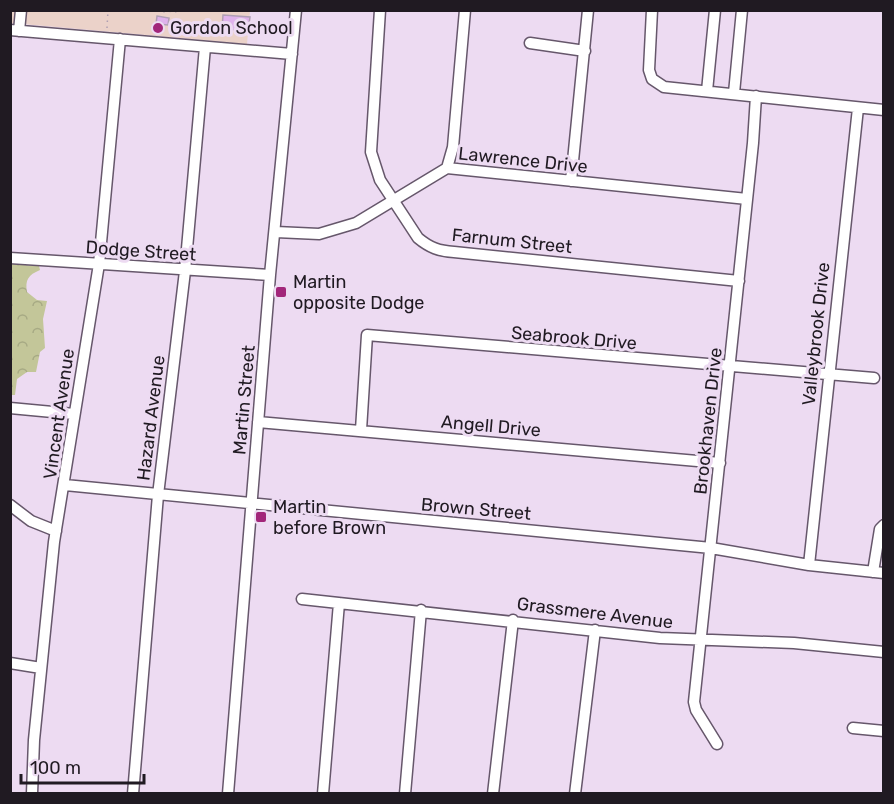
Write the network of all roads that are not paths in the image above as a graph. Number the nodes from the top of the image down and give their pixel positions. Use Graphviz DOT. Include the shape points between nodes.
graph roads {
  1 [pos="21,10"];
  2 [pos="296,10"];
  3 [pos="380,10"];
  4 [pos="465,10"];
  5 [pos="588,10"];
  6 [pos="652,10"];
  7 [pos="715,10"];
  8 [pos="742,10"];
  9 [pos="15,31"];
  10 [pos="115,39"];
  11 [pos="530,43"];
  12 [pos="205,47"];
  13 [pos="585,51"];
  14 [pos="292,54"];
  15 [pos="707,91"];
  16 [pos="734,93"];
  17 [pos="756,96"];
  18 [pos="858,108"];
  19 [pos="884,110"];
  20 [pos="447,168"];
  21 [pos="571,181"];
  22 [pos="747,199"];
  23 [pos="394,200"];
  24 [pos="276,232"];
  25 [pos="10,258"];
  26 [pos="99,264"];
  27 [pos="185,271"];
  28 [pos="270,275"];
  29 [pos="739,281"];
  30 [pos="729,368"];
  31 [pos="827,375"];
  32 [pos="874,378"];
  33 [pos="10,408"];
  34 [pos="74,414"];
  35 [pos="258,422"];
  36 [pos="361,430"];
  37 [pos="720,463"];
  38 [pos="65,485"];
  39 [pos="158,495"];
  40 [pos="252,503"];
  41 [pos="10,505"];
  42 [pos="884,525"];
  43 [pos="56,531"];
  44 [pos="711,548"];
  45 [pos="808,565"];
  46 [pos="878,572"];
  47 [pos="302,599"];
  48 [pos="339,603"];
  49 [pos="421,610"];
  50 [pos="513,620"];
  51 [pos="595,630"];
  52 [pos="702,641"];
  53 [pos="884,652"];
  54 [pos="10,663"];
  55 [pos="41,668"];
  56 [pos="853,728"];
  57 [pos="884,731"];
  58 [pos="717,744"];
  59 [pos="32,794"];
  60 [pos="133,794"];
  61 [pos="228,794"];
  62 [pos="323,794"];
  63 [pos="405,794"];
  64 [pos="493,794"];
  65 [pos="575,794"];
  1 -- 9 [label="street"];
  2 -- 14 [label="street, Martin Street"];
  3 -- 23 [label="street, Farnum Street" via="369,141 373,166"];
  4 -- 20 [label="street" via="453,147"];
  5 -- 13 [label="street"];
  6 -- 15 [label="street" via="648,60 652,79 664,87"];
  7 -- 15 [label="street"];
  8 -- 16 [label="street"];
  9 -- 10 [label="street"];
  10 -- 12 [label="street"];
  10 -- 26 [label="street, Vincent Avenue"];
  11 -- 13 [label="street"];
  12 -- 14 [label="street"];
  12 -- 27 [label="street, Hazard Avenue"];
  13 -- 21 [label="street"];
  14 -- 24 [label="street, Martin Street"];
  15 -- 16 [label="street"];
  16 -- 17 [label="street"];
  17 -- 18 [label="street"];
  17 -- 22 [label="street, Brookhaven Drive"];
  18 -- 19 [label="street"];
  18 -- 31 [label="street, Valleybrook Drive"];
  20 -- 21 [label="street, Lawrence Drive"];
  20 -- 23 [label="street, Lawrence Drive"];
  21 -- 22 [label="street, Lawrence Drive"];
  22 -- 29 [label="street, Brookhaven Drive"];
  23 -- 24 [label="street, Lawrence Drive" via="336,230 319,234"];
  23 -- 29 [label="street, Farnum Street" via="418,238 437,250"];
  24 -- 28 [label="street, Martin Street"];
  25 -- 26 [label="street, Dodge Street"];
  26 -- 27 [label="street, Dodge Street"];
  26 -- 34 [label="street, Vincent Avenue"];
  27 -- 28 [label="street, Dodge Street"];
  27 -- 39 [label="street, Hazard Avenue"];
  28 -- 35 [label="street, Martin Street"];
  29 -- 30 [label="street, Brookhaven Drive"];
  30 -- 31 [label="street, Seabrook Drive"];
  30 -- 36 [label="street, Seabrook Drive" via="367,336"];
  30 -- 37 [label="street, Brookhaven Drive"];
  31 -- 32 [label="street, Seabrook Drive"];
  31 -- 45 [label="street, Valleybrook Drive"];
  33 -- 34 [label="street"];
  34 -- 38 [label="street, Vincent Avenue"];
  35 -- 36 [label="street, Angell Drive"];
  35 -- 40 [label="street, Martin Street"];
  36 -- 37 [label="street, Angell Drive"];
  37 -- 44 [label="street, Brookhaven Drive"];
  38 -- 39 [label="street, Brown Street"];
  38 -- 43 [label="street, Vincent Avenue"];
  39 -- 40 [label="street, Brown Street"];
  39 -- 60 [label="street, Hazard Avenue"];
  40 -- 44 [label="street, Brown Street"];
  40 -- 61 [label="street, Martin Street"];
  41 -- 43 [label="street" via="31,521"];
  42 -- 46 [label="street" via="880,529"];
  43 -- 55 [label="street, Vincent Avenue"];
  44 -- 45 [label="street, Brown Street"];
  44 -- 52 [label="street, Brookhaven Drive"];
  45 -- 46 [label="street, Brown Street"];
  47 -- 48 [label="street, Grassmere Avenue"];
  48 -- 49 [label="street, Grassmere Avenue"];
  48 -- 62 [label="street"];
  49 -- 50 [label="street, Grassmere Avenue"];
  49 -- 63 [label="street"];
  50 -- 51 [label="street, Grassmere Avenue"];
  50 -- 64 [label="street"];
  51 -- 52 [label="street, Grassmere Avenue"];
  51 -- 65 [label="street"];
  52 -- 53 [label="street, Grassmere Avenue"];
  52 -- 58 [label="street, Brookhaven Drive" via="694,702"];
  54 -- 55 [label="street"];
  55 -- 59 [label="street, Vincent Avenue"];
  56 -- 57 [label="street"];
}
